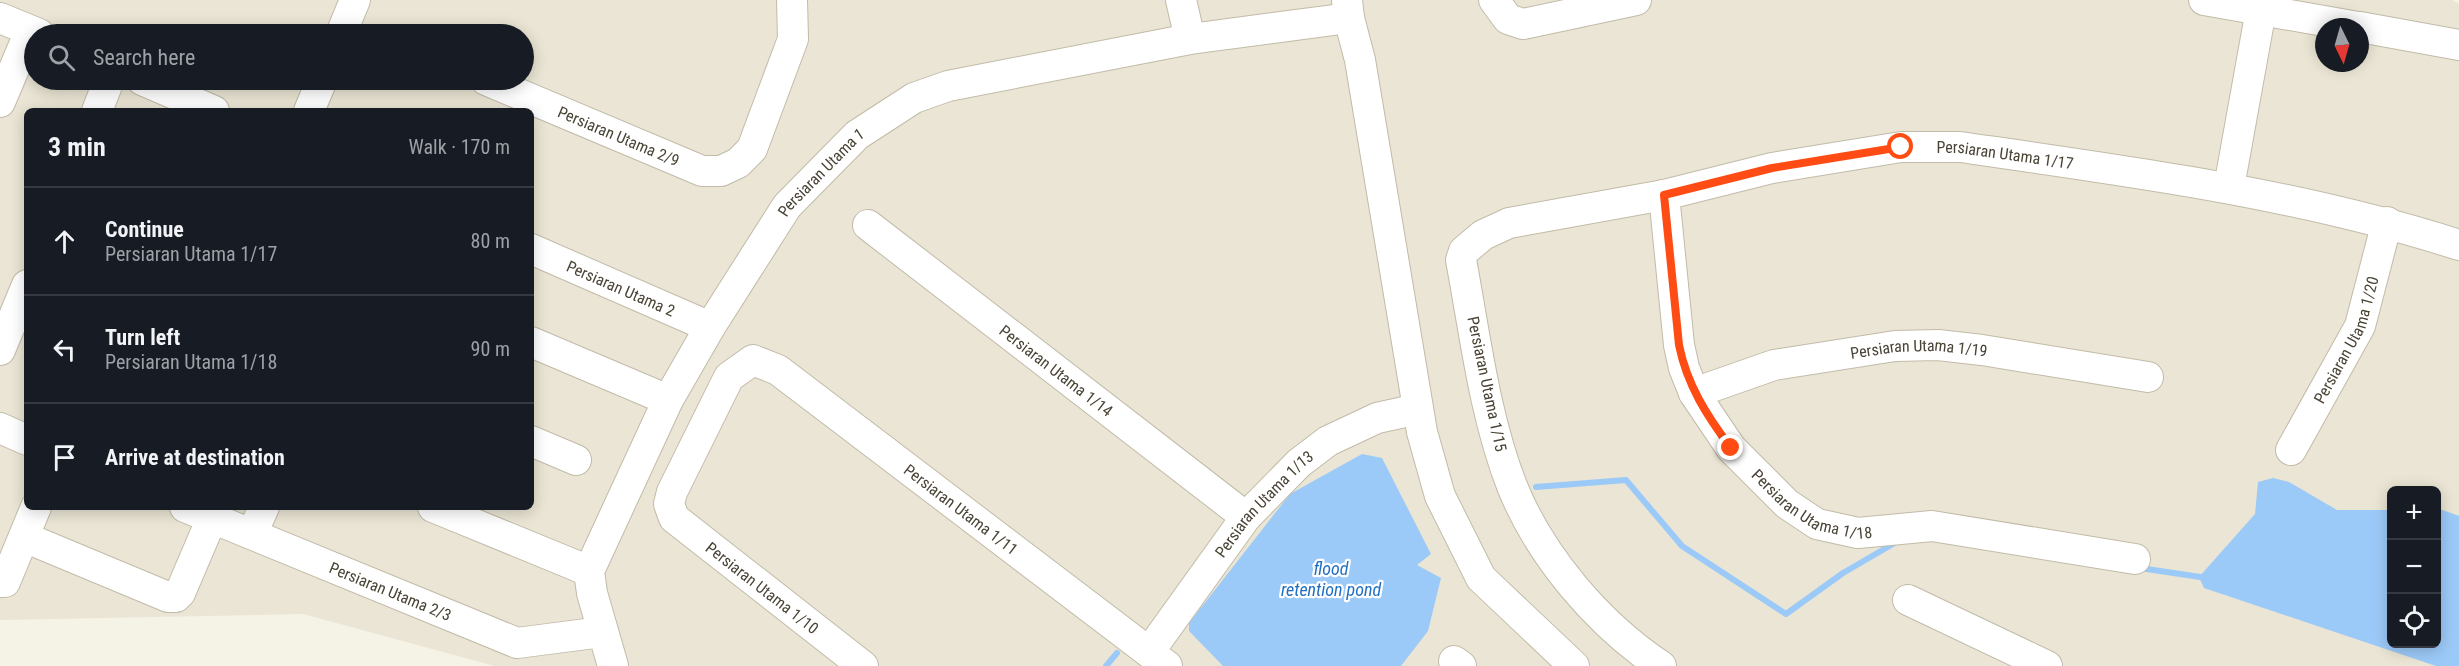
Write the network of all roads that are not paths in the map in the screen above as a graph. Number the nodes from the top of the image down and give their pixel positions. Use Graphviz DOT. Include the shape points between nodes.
graph roads {
  1 [pos="355,0"];
  2 [pos="792,0"];
  3 [pos="1181,0"];
  4 [pos="1494,0"];
  5 [pos="1636,0"];
  6 [pos="2204,0"];
  7 [pos="1348,9"];
  8 [pos="2260,10"];
  9 [pos="0,18"];
  10 [pos="2315,19"];
  11 [pos="344,24"];
  12 [pos="24,29"];
  13 [pos="2369,29"];
  14 [pos="1190,39"];
  15 [pos="2459,45"];
  16 [pos="24,53"];
  17 [pos="105,90"];
  18 [pos="165,90"];
  19 [pos="318,90"];
  20 [pos="510,90"];
  21 [pos="0,102"];
  22 [pos="98,108"];
  23 [pos="207,108"];
  24 [pos="310,108"];
  25 [pos="2229,187"];
  26 [pos="1664,195"];
  27 [pos="2386,222"];
  28 [pos="868,225"];
  29 [pos="1483,235"];
  30 [pos="2459,245"];
  31 [pos="534,250"];
  32 [pos="24,296"];
  33 [pos="710,327"];
  34 [pos="12,339"];
  35 [pos="534,343"];
  36 [pos="753,360"];
  37 [pos="2148,377"];
  38 [pos="1694,393"];
  39 [pos="668,400"];
  40 [pos="1418,410"];
  41 [pos="0,428"];
  42 [pos="24,439"];
  43 [pos="534,442"];
  44 [pos="2291,450"];
  45 [pos="576,460"];
  46 [pos="35,510"];
  47 [pos="263,510"];
  48 [pos="440,510"];
  49 [pos="198,512"];
  50 [pos="1246,517"];
  51 [pos="252,534"];
  52 [pos="24,537"];
  53 [pos="2135,559"];
  54 [pos="589,571"];
  55 [pos="0,582"];
  56 [pos="1908,600"];
  57 [pos="602,632"];
  58 [pos="1158,659"];
  59 [pos="613,666"];
  60 [pos="863,666"];
  61 [pos="1574,666"];
  62 [pos="1661,666"];
  63 [pos="2047,666"];
  1 -- 11 [label="street"];
  2 -- 20 [label="street, Persiaran Utama 2/9" via="793,39 752,149 738,163 721,171 702,171"];
  3 -- 14 [label="street"];
  4 -- 5 [label="street" via="1508,19 1523,24"];
  6 -- 8 [label="street"];
  7 -- 14 [label="street, Persiaran Utama 1"];
  7 -- 40 [label="street" via="1362,71"];
  8 -- 10 [label="street"];
  8 -- 25 [label="street"];
  9 -- 12 [label="street"];
  13 -- 15 [label="street"];
  14 -- 33 [label="street, Persiaran Utama 1" via="988,77 914,98 857,135 787,206"];
  16 -- 21 [label="street"];
  17 -- 22 [label="street"];
  18 -- 23 [label="street"];
  19 -- 24 [label="street"];
  25 -- 26 [label="street, Persiaran Utama 1/17" via="1933,146 1901,147 1772,168"];
  25 -- 27 [label="street, Persiaran Utama 1/17"];
  26 -- 29 [label="street, Persiaran Utama 1/17" via="1509,223"];
  26 -- 38 [label="street, Persiaran Utama 1/18" via="1679,345"];
  27 -- 30 [label="street, Persiaran Utama 1/17"];
  27 -- 44 [label="street, Persiaran Utama 1/20" via="2360,326"];
  28 -- 50 [label="street, Persiaran Utama 1/14"];
  29 -- 62 [label="street, Persiaran Utama 1/15" via="1464,251 1461,260 1494,430 1512,486 1529,523 1591,605"];
  31 -- 33 [label="street, Persiaran Utama 2"];
  32 -- 34 [label="street"];
  33 -- 39 [label="street, Persiaran Utama 1"];
  35 -- 39 [label="street"];
  36 -- 58 [label="street, Persiaran Utama 1/11" via="778,370"];
  36 -- 60 [label="street, Persiaran Utama 1/10" via="729,377 672,492 669,504 674,518"];
  37 -- 38 [label="street, Persiaran Utama 1/19" via="1973,349 1895,346 1774,364"];
  38 -- 53 [label="street, Persiaran Utama 1/18" via="1731,448 1787,504 1817,524 1858,533 1932,526"];
  39 -- 54 [label="street, Persiaran Utama 1"];
  40 -- 50 [label="street, Persiaran Utama 1/13" via="1377,418 1328,441 1299,463"];
  40 -- 61 [label="street" via="1440,496 1481,578"];
  41 -- 42 [label="street"];
  43 -- 45 [label="street"];
  46 -- 52 [label="street"];
  47 -- 51 [label="street"];
  48 -- 54 [label="street"];
  49 -- 51 [label="street, Persiaran Utama 2/3"];
  49 -- 52 [label="street" via="176,597"];
  50 -- 58 [label="street, Persiaran Utama 1/13"];
  51 -- 57 [label="street, Persiaran Utama 2/3" via="517,643"];
  52 -- 55 [label="street" via="5,582"];
  54 -- 57 [label="street"];
  56 -- 63 [label="street"];
  57 -- 59 [label="street"];
}
